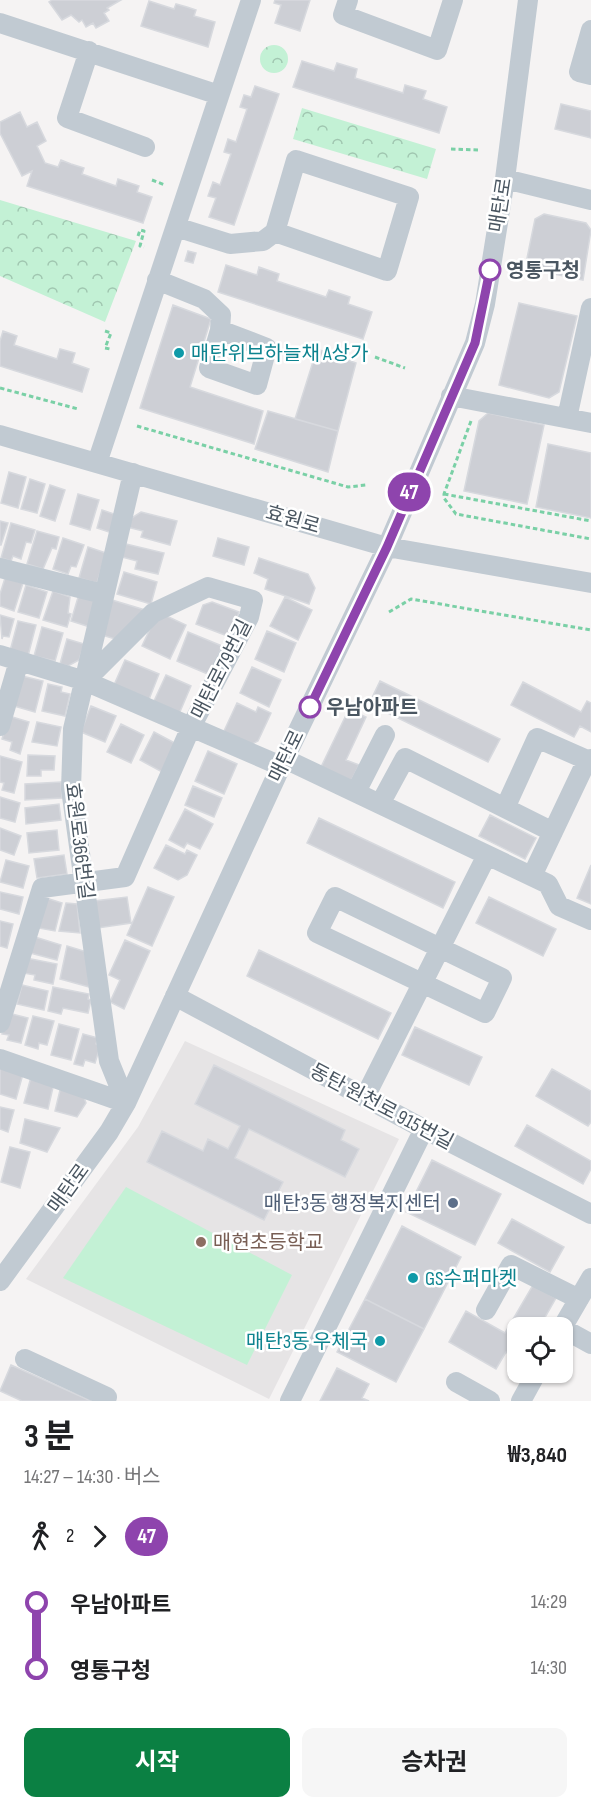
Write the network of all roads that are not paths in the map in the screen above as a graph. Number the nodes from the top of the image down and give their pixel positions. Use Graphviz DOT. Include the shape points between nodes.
graph roads {
  1 [pos="251,0"];
  2 [pos="348,0"];
  3 [pos="453,0"];
  4 [pos="528,0"];
  5 [pos="0,23"];
  6 [pos="591,30"];
  7 [pos="89,51"];
  8 [pos="591,75"];
  9 [pos="219,95"];
  10 [pos="145,147"];
  11 [pos="505,179"];
  12 [pos="591,200"];
  13 [pos="176,227"];
  14 [pos="275,232"];
  15 [pos="157,280"];
  16 [pos="591,308"];
  17 [pos="220,330"];
  18 [pos="451,396"];
  19 [pos="567,418"];
  20 [pos="591,423"];
  21 [pos="0,435"];
  22 [pos="97,463"];
  23 [pos="133,473"];
  24 [pos="387,547"];
  25 [pos="0,568"];
  26 [pos="591,583"];
  27 [pos="103,594"];
  28 [pos="0,655"];
  29 [pos="19,660"];
  30 [pos="85,681"];
  31 [pos="0,726"];
  32 [pos="191,728"];
  33 [pos="385,735"];
  34 [pos="589,760"];
  35 [pos="283,762"];
  36 [pos="356,792"];
  37 [pos="380,804"];
  38 [pos="506,808"];
  39 [pos="554,832"];
  40 [pos="487,855"];
  41 [pos="532,876"];
  42 [pos="85,883"];
  43 [pos="591,920"];
  44 [pos="441,947"];
  45 [pos="8,965"];
  46 [pos="423,982"];
  47 [pos="175,996"];
  48 [pos="0,1023"];
  49 [pos="0,1059"];
  50 [pos="365,1097"];
  51 [pos="126,1103"];
  52 [pos="424,1129"];
  53 [pos="591,1214"];
  54 [pos="3,1271"];
  55 [pos="591,1278"];
  56 [pos="579,1299"];
  57 [pos="486,1310"];
  58 [pos="568,1317"];
  59 [pos="573,1334"];
  60 [pos="591,1344"];
  61 [pos="25,1359"];
  62 [pos="456,1382"];
  63 [pos="531,1383"];
  64 [pos="110,1400"];
  65 [pos="290,1401"];
  66 [pos="490,1401"];
  67 [pos="521,1401"];
  1 -- 9 [label="street"];
  2 -- 3 [label="street" via="343,15 437,50"];
  4 -- 11 [label="street, 매탄로"];
  5 -- 7 [label="street"];
  6 -- 8 [label="street" via="579,72"];
  7 -- 9 [label="street"];
  7 -- 10 [label="street" via="68,118"];
  9 -- 13 [label="street"];
  11 -- 12 [label="street"];
  11 -- 18 [label="street, 매탄로" via="475,343"];
  13 -- 14 [label="street" via="230,244 263,241"];
  13 -- 15 [label="street"];
  14 -- 14 [label="street" via="296,160 409,197 387,271"];
  15 -- 17 [label="street" via="204,299 221,315"];
  15 -- 22 [label="street"];
  16 -- 19 [label="street"];
  18 -- 19 [label="street"];
  18 -- 24 [label="street, 매탄로"];
  19 -- 20 [label="street"];
  21 -- 22 [label="street, 효원로"];
  22 -- 23 [label="street, 효원로"];
  23 -- 24 [label="street, 효원로"];
  23 -- 27 [label="street, 효원로366번길"];
  24 -- 26 [label="street, 효원로"];
  24 -- 35 [label="street, 매탄로"];
  25 -- 27 [label="street"];
  27 -- 30 [label="street, 효원로366번길"];
  28 -- 29 [label="street, 매탄로79번길"];
  29 -- 30 [label="street, 매탄로79번길"];
  29 -- 31 [label="street"];
  30 -- 32 [label="street, 매탄로79번길"];
  30 -- 32 [label="street, 매탄로79번길" via="153,613 208,587 253,600 249,617"];
  30 -- 42 [label="street, 효원로366번길" via="73,729 71,789"];
  32 -- 35 [label="street, 매탄로79번길"];
  32 -- 42 [label="street, 매탄로79번길" via="124,877"];
  33 -- 36 [label="street"];
  34 -- 38 [label="street" via="537,738"];
  34 -- 39 [label="street"];
  35 -- 36 [label="street, 매탄로79번길"];
  35 -- 47 [label="street, 매탄로"];
  36 -- 37 [label="street, 매탄로79번길"];
  37 -- 38 [label="street" via="405,758"];
  37 -- 40 [label="street, 매탄로79번길"];
  38 -- 39 [label="street"];
  39 -- 41 [label="street"];
  40 -- 41 [label="street, 매탄로79번길"];
  40 -- 44 [label="street"];
  41 -- 43 [label="street, 매탄로79번길" via="548,884 559,906"];
  42 -- 45 [label="street" via="42,888"];
  42 -- 51 [label="street, 효원로366번길" via="109,1061"];
  44 -- 46 [label="street"];
  44 -- 46 [label="street" via="502,978 485,1013"];
  44 -- 46 [label="street" via="335,897 317,933"];
  45 -- 48 [label="street"];
  46 -- 50 [label="street"];
  47 -- 50 [label="street, 동탄 원천로 915번길"];
  47 -- 51 [label="street, 매탄로"];
  49 -- 51 [label="street"];
  50 -- 52 [label="street, 동탄 원천로 915번길"];
  51 -- 54 [label="street, 매탄로" via="109,1132"];
  52 -- 53 [label="street, 동탄 원천로 915번길"];
  52 -- 65 [label="street"];
  55 -- 56 [label="street"];
  56 -- 57 [label="street" via="511,1265"];
  56 -- 58 [label="street"];
  59 -- 60 [label="street"];
  61 -- 64 [label="street"];
  62 -- 66 [label="street"];
  63 -- 67 [label="street"];
}
